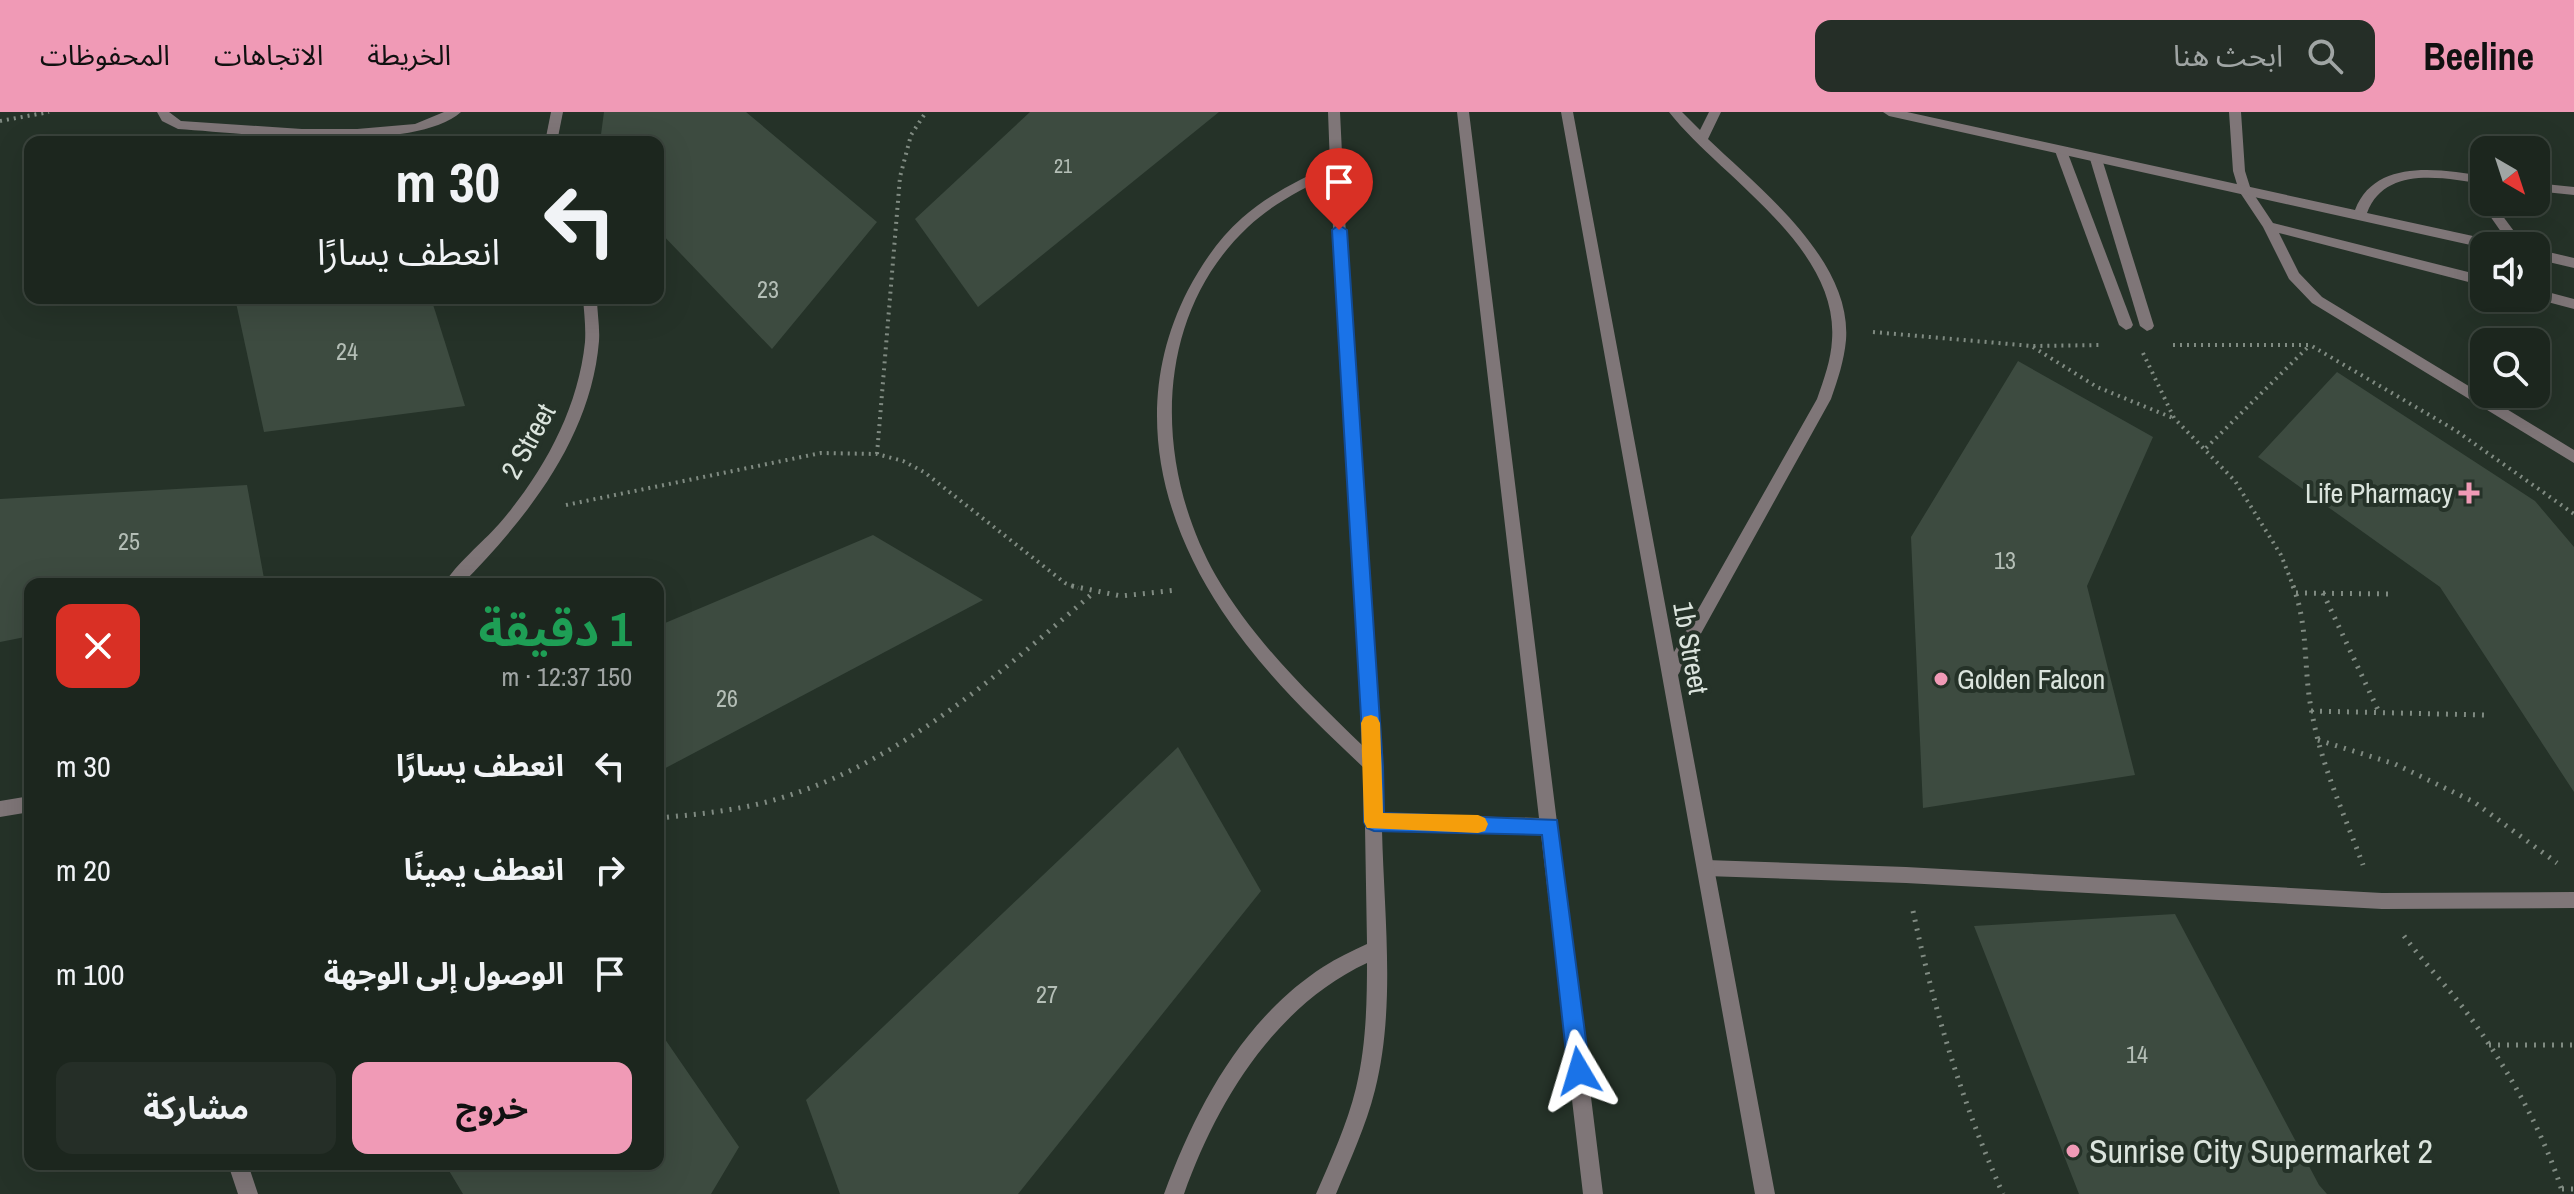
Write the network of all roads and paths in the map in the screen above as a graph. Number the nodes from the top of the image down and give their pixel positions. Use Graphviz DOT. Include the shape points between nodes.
graph roads {
  1 [pos="49,112"];
  2 [pos="163,112"];
  3 [pos="455,112"];
  4 [pos="557,112"];
  5 [pos="926,112"];
  6 [pos="1334,112"];
  7 [pos="1463,112"];
  8 [pos="1567,112"];
  9 [pos="1675,112"];
  10 [pos="1715,112"];
  11 [pos="1889,112"];
  12 [pos="2235,112"];
  13 [pos="0,121"];
  14 [pos="552,136"];
  15 [pos="1702,139"];
  16 [pos="2061,151"];
  17 [pos="2096,159"];
  18 [pos="1335,167"];
  19 [pos="2470,178"];
  20 [pos="2550,188"];
  21 [pos="2245,191"];
  22 [pos="2574,191"];
  23 [pos="2359,217"];
  24 [pos="2269,226"];
  25 [pos="2470,240"];
  26 [pos="2550,257"];
  27 [pos="2574,263"];
  28 [pos="2470,277"];
  29 [pos="2550,298"];
  30 [pos="590,304"];
  31 [pos="2574,304"];
  32 [pos="2126,325"];
  33 [pos="2147,326"];
  34 [pos="1841,330"];
  35 [pos="2109,345"];
  36 [pos="2139,345"];
  37 [pos="2170,345"];
  38 [pos="2310,345"];
  39 [pos="2032,346"];
  40 [pos="2174,418"];
  41 [pos="2206,448"];
  42 [pos="877,454"];
  43 [pos="2574,457"];
  44 [pos="2574,514"];
  45 [pos="514,516"];
  46 [pos="457,578"];
  47 [pos="1211,581"];
  48 [pos="2296,593"];
  49 [pos="2323,593"];
  50 [pos="1092,594"];
  51 [pos="2394,594"];
  52 [pos="1669,676"];
  53 [pos="2311,711"];
  54 [pos="2379,712"];
  55 [pos="2484,715"];
  56 [pos="2318,740"];
  57 [pos="1374,767"];
  58 [pos="24,805"];
  59 [pos="0,809"];
  60 [pos="664,817"];
  61 [pos="1374,822"];
  62 [pos="1550,826"];
  63 [pos="2562,866"];
  64 [pos="1706,868"];
  65 [pos="1906,875"];
  66 [pos="2574,900"];
  67 [pos="2382,901"];
  68 [pos="1374,950"];
  69 [pos="2488,1045"];
  70 [pos="2574,1045"];
  71 [pos="240,1170"];
  72 [pos="2574,1189"];
  73 [pos="2562,1192"];
  74 [pos="248,1194"];
  75 [pos="1174,1194"];
  76 [pos="1326,1194"];
  77 [pos="1593,1194"];
  78 [pos="1765,1194"];
  79 [pos="2003,1194"];
  1 -- 13 [label="path"];
  2 -- 3 [label="street" via="178,125 329,134 417,128"];
  4 -- 14 [label="street"];
  5 -- 42 [label="path" via="911,135 900,177"];
  6 -- 18 [label="street"];
  7 -- 62 [label="street"];
  8 -- 52 [label="street, 1b Street"];
  9 -- 15 [label="street"];
  10 -- 15 [label="street"];
  11 -- 16 [label="street"];
  12 -- 21 [label="street"];
  15 -- 34 [label="street" via="1818,261 1838,306"];
  16 -- 17 [label="street"];
  16 -- 32 [label="street"];
  17 -- 21 [label="street"];
  17 -- 33 [label="street"];
  18 -- 47 [label="street" via="1283,193 1214,257 1186,302 1169,354 1161,408 1165,465 1181,523"];
  18 -- 57 [label="street"];
  19 -- 23 [label="street" via="2420,173 2394,177 2374,187 2362,201"];
  20 -- 22 [label="street"];
  21 -- 23 [label="street"];
  21 -- 24 [label="street"];
  23 -- 25 [label="street"];
  24 -- 28 [label="street"];
  24 -- 43 [label="street" via="2294,276 2317,300"];
  26 -- 27 [label="street"];
  29 -- 31 [label="street"];
  30 -- 45 [label="street, 2 Street" via="591,350 583,389 568,430"];
  34 -- 39 [label="path"];
  34 -- 52 [label="street" via="1834,377 1824,399"];
  35 -- 39 [label="path"];
  36 -- 40 [label="path"];
  37 -- 38 [label="path"];
  38 -- 41 [label="path"];
  38 -- 44 [label="path" via="2455,430"];
  39 -- 40 [label="path" via="2097,387"];
  40 -- 41 [label="path"];
  41 -- 48 [label="path" via="2260,517"];
  42 -- 45 [label="path" via="821,453"];
  42 -- 50 [label="path" via="924,472 1044,568"];
  45 -- 46 [label="street, 2 Street"];
  47 -- 50 [label="path" via="1146,597"];
  47 -- 57 [label="street" via="1282,675"];
  48 -- 49 [label="path"];
  48 -- 53 [label="path" via="2305,631"];
  49 -- 51 [label="path"];
  49 -- 54 [label="path"];
  50 -- 60 [label="path" via="995,679 882,756 815,786 745,807"];
  52 -- 64 [label="street, 1b Street"];
  53 -- 54 [label="path"];
  53 -- 56 [label="path"];
  54 -- 55 [label="path"];
  56 -- 63 [label="path" via="2395,764 2474,802"];
  56 -- 67 [label="path" via="2357,853"];
  57 -- 61 [label="street"];
  58 -- 59 [label="street"];
  61 -- 62 [label="street"];
  61 -- 68 [label="street"];
  62 -- 77 [label="street"];
  64 -- 65 [label="street"];
  64 -- 78 [label="street, 1b Street"];
  65 -- 67 [label="street"];
  65 -- 79 [label="path" via="1954,1071"];
  66 -- 67 [label="street"];
  67 -- 69 [label="path"];
  68 -- 75 [label="street" via="1328,974 1257,1038 1228,1078 1185,1160"];
  68 -- 76 [label="street" via="1375,1033 1368,1077"];
  69 -- 70 [label="path"];
  69 -- 73 [label="path" via="2542,1143"];
  71 -- 74 [label="street"];
  72 -- 73 [label="path"];
}
